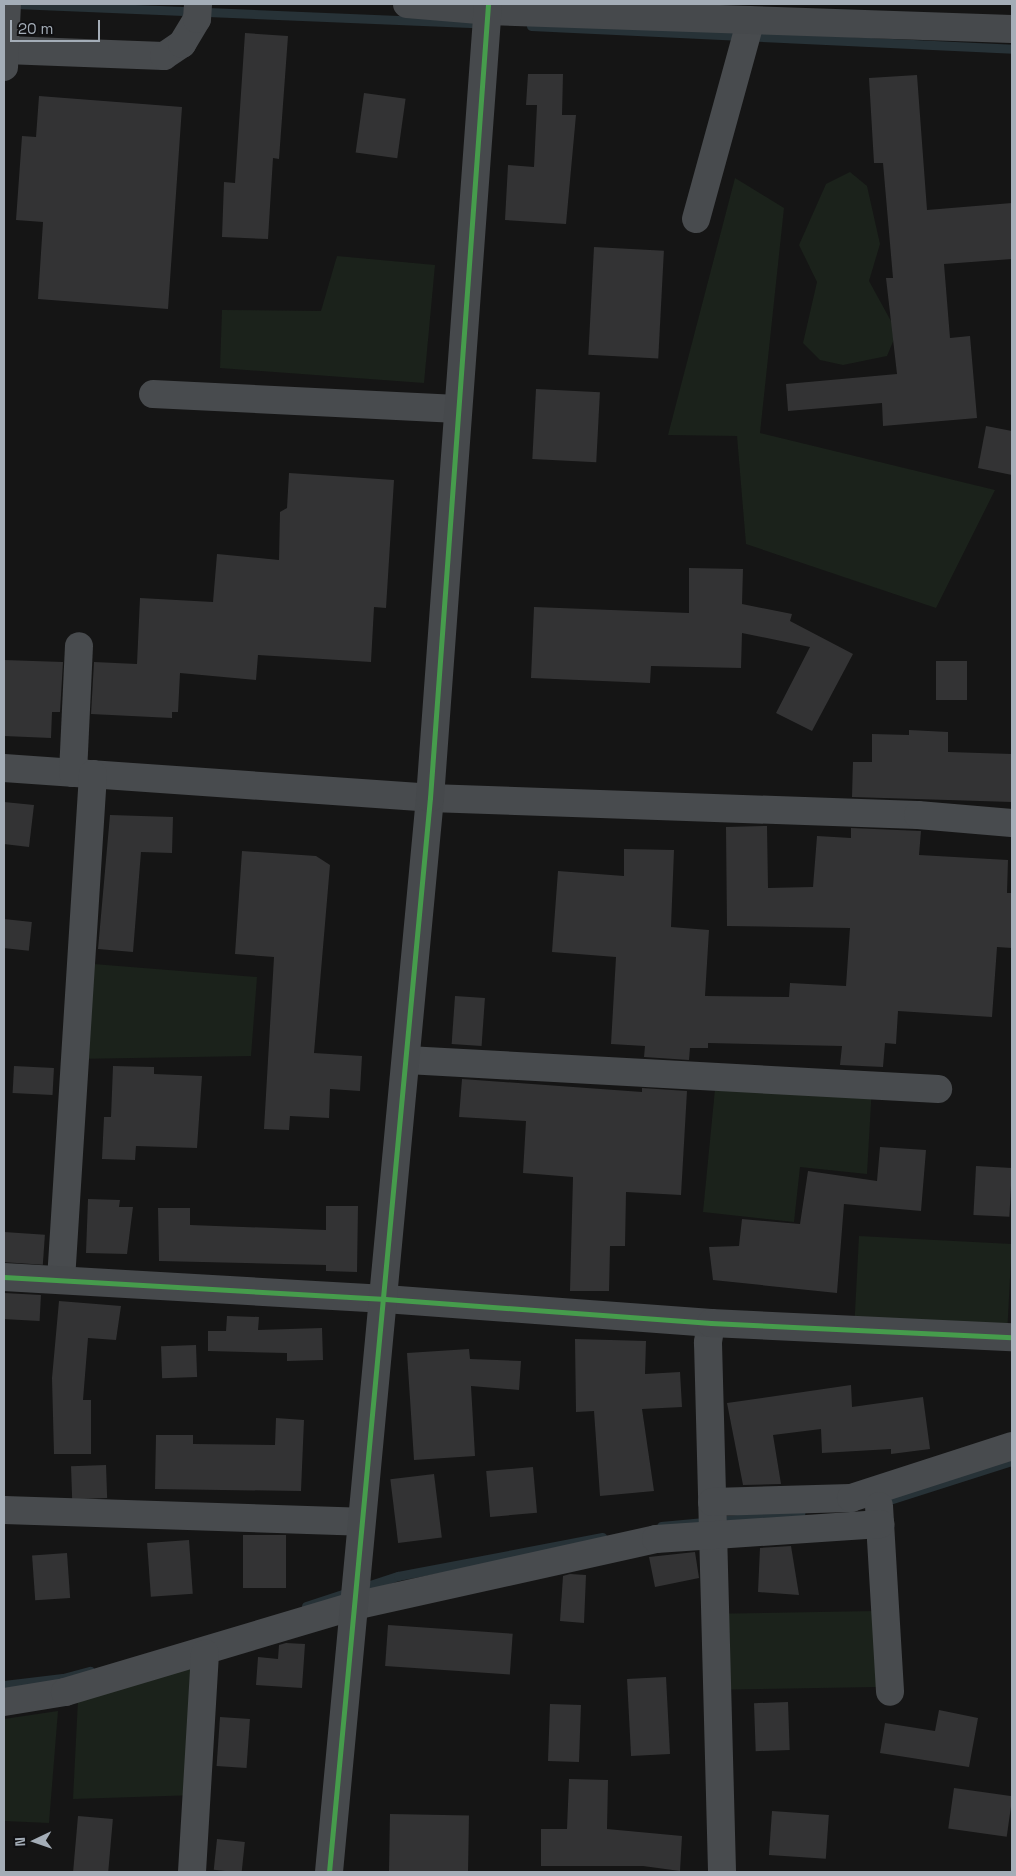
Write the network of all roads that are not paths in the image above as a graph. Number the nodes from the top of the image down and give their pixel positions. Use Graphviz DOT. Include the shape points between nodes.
graph roads {
  1 [pos="407,4"];
  2 [pos="7,7"];
  3 [pos="488,8"];
  4 [pos="198,11"];
  5 [pos="798,13"];
  6 [pos="751,20"];
  7 [pos="1012,29"];
  8 [pos="4,58"];
  9 [pos="696,219"];
  10 [pos="153,394"];
  11 [pos="458,410"];
  12 [pos="78,646"];
  13 [pos="4,768"];
  14 [pos="83,774"];
  15 [pos="430,798"];
  16 [pos="1012,823"];
  17 [pos="407,1060"];
  18 [pos="938,1089"];
  19 [pos="4,1277"];
  20 [pos="61,1280"];
  21 [pos="385,1299"];
  22 [pos="712,1323"];
  23 [pos="1012,1337"];
  24 [pos="1012,1446"];
  25 [pos="878,1489"];
  26 [pos="712,1502"];
  27 [pos="4,1510"];
  28 [pos="361,1522"];
  29 [pos="881,1524"];
  30 [pos="713,1533"];
  31 [pos="354,1606"];
  32 [pos="205,1653"];
  33 [pos="890,1692"];
  34 [pos="4,1702"];
  35 [pos="192,1872"];
  36 [pos="329,1872"];
  37 [pos="722,1872"];
  1 -- 3 [label="street"];
  2 -- 8 [label="street"];
  3 -- 6 [label="street"];
  3 -- 11 [label="street"];
  4 -- 8 [label="street" via="182,44 164,56"];
  5 -- 6 [label="street"];
  5 -- 7 [label="street"];
  6 -- 9 [label="street"];
  10 -- 11 [label="street"];
  11 -- 15 [label="street"];
  12 -- 14 [label="street"];
  13 -- 14 [label="street"];
  14 -- 15 [label="street"];
  14 -- 20 [label="street"];
  15 -- 16 [label="street" via="918,815"];
  15 -- 17 [label="street"];
  17 -- 18 [label="street"];
  17 -- 21 [label="street"];
  19 -- 20 [label="street"];
  20 -- 21 [label="street"];
  21 -- 22 [label="street"];
  21 -- 28 [label="street"];
  22 -- 23 [label="street"];
  22 -- 26 [label="street" via="708,1343"];
  24 -- 25 [label="street"];
  25 -- 26 [label="street" via="851,1498"];
  25 -- 29 [label="street"];
  26 -- 30 [label="street"];
  27 -- 28 [label="street"];
  28 -- 31 [label="street"];
  29 -- 30 [label="street"];
  29 -- 33 [label="street"];
  30 -- 31 [label="street" via="656,1539"];
  30 -- 37 [label="street"];
  31 -- 32 [label="street"];
  31 -- 36 [label="street"];
  32 -- 34 [label="street" via="65,1692"];
  32 -- 35 [label="street"];
}
